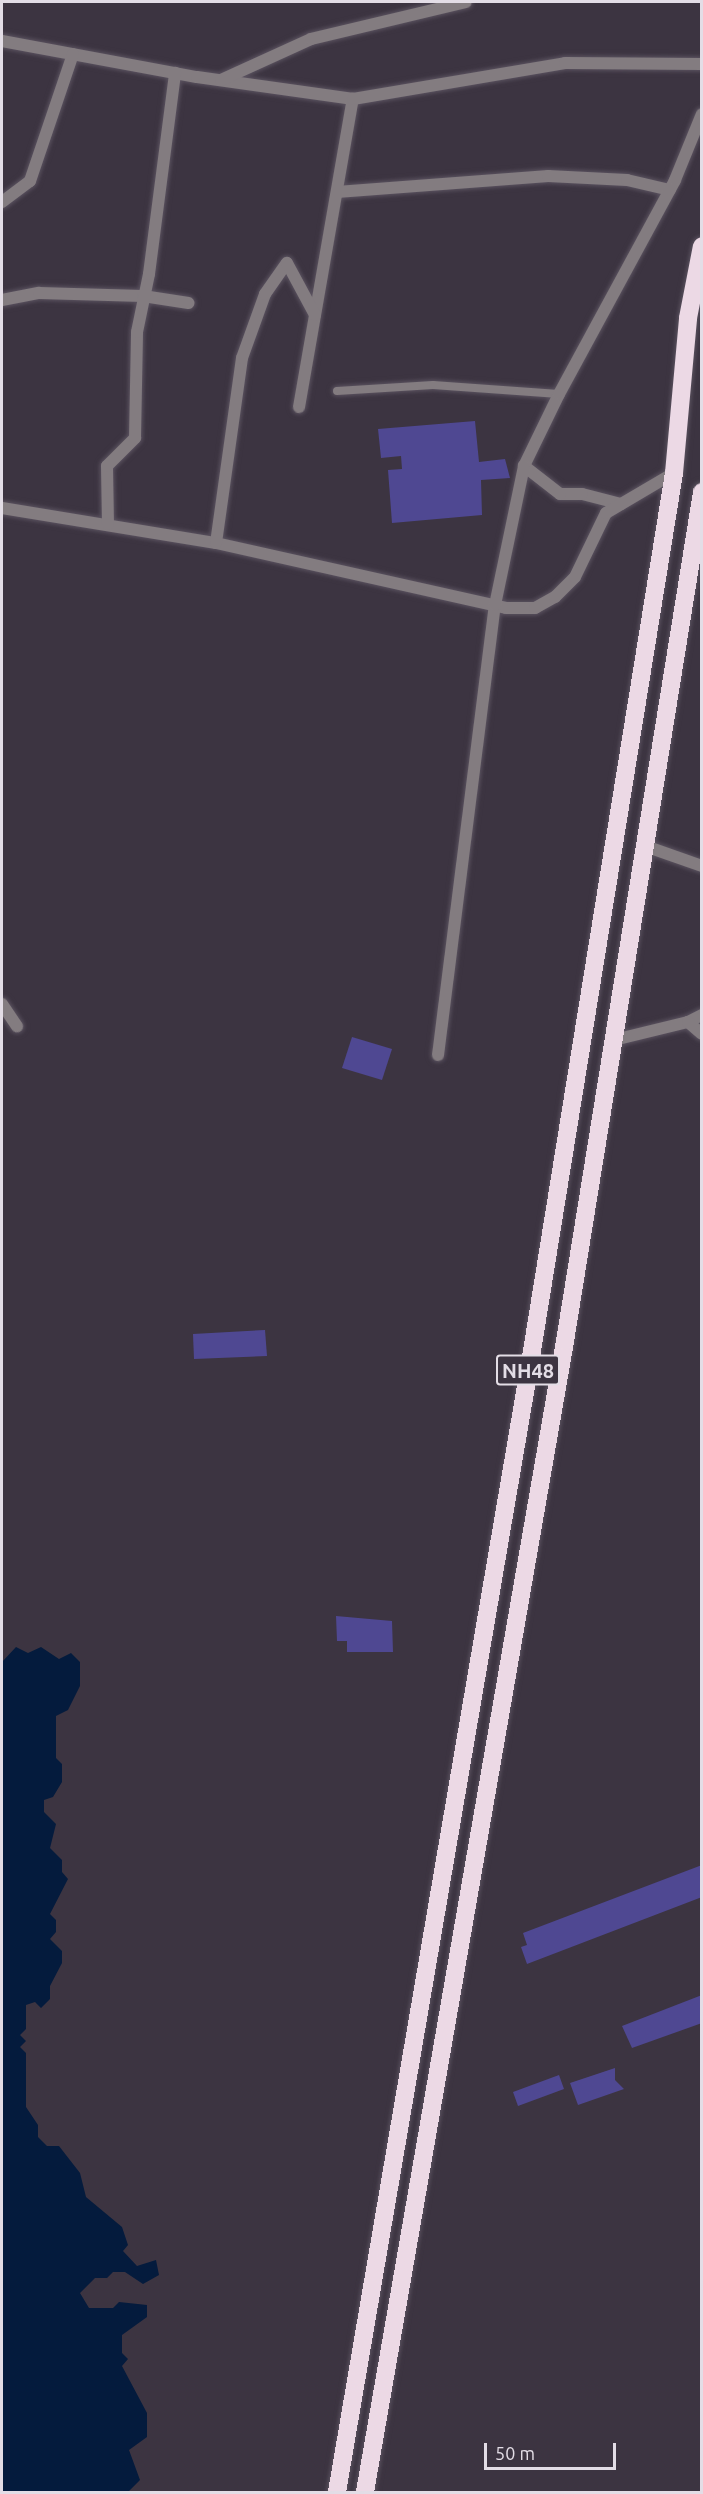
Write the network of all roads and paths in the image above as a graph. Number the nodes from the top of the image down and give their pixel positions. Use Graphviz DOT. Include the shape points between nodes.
graph roads {
  1 [pos="466,2"];
  2 [pos="2,41"];
  3 [pos="74,54"];
  4 [pos="702,64"];
  5 [pos="175,73"];
  6 [pos="220,80"];
  7 [pos="353,99"];
  8 [pos="702,114"];
  9 [pos="670,190"];
  10 [pos="337,192"];
  11 [pos="2,202"];
  12 [pos="702,246"];
  13 [pos="143,296"];
  14 [pos="2,300"];
  15 [pos="188,303"];
  16 [pos="315,315"];
  17 [pos="337,391"];
  18 [pos="559,394"];
  19 [pos="299,407"];
  20 [pos="525,466"];
  21 [pos="674,473"];
  22 [pos="702,492"];
  23 [pos="621,504"];
  24 [pos="2,508"];
  25 [pos="108,524"];
  26 [pos="216,543"];
  27 [pos="495,605"];
  28 [pos="645,846"];
  29 [pos="702,866"];
  30 [pos="2,1004"];
  31 [pos="702,1015"];
  32 [pos="688,1022"];
  33 [pos="17,1026"];
  34 [pos="702,1034"];
  35 [pos="614,1040"];
  36 [pos="438,1055"];
  37 [pos="368,2488"];
  38 [pos="337,2493"];
  1 -- 6 [label="street" via="310,39"];
  2 -- 3 [label="street"];
  3 -- 5 [label="street"];
  3 -- 11 [label="street" via="30,181"];
  4 -- 7 [label="street" via="564,63"];
  5 -- 6 [label="street"];
  5 -- 13 [label="street"];
  6 -- 7 [label="street"];
  7 -- 10 [label="street"];
  8 -- 9 [label="street"];
  9 -- 10 [label="street" via="627,180 548,176"];
  9 -- 18 [label="street"];
  10 -- 16 [label="street"];
  12 -- 21 [label="highway, NH48" via="688,318"];
  13 -- 14 [label="street" via="39,293"];
  13 -- 15 [label="street"];
  13 -- 25 [label="street" via="137,332 135,438 107,466"];
  16 -- 19 [label="street"];
  16 -- 26 [label="street" via="287,263 265,294 242,358"];
  17 -- 18 [label="lane" via="433,385"];
  18 -- 20 [label="street"];
  20 -- 23 [label="street" via="560,494 582,494"];
  20 -- 27 [label="street"];
  21 -- 23 [label="street"];
  21 -- 38 [label="highway, NH48" via="529,1368"];
  22 -- 28 [label="highway, NH48"];
  23 -- 27 [label="street" via="606,513 575,577 555,597 535,608"];
  24 -- 25 [label="street"];
  25 -- 26 [label="street"];
  26 -- 27 [label="street"];
  27 -- 36 [label="street"];
  28 -- 29 [label="street"];
  28 -- 35 [label="highway, NH48"];
  30 -- 33 [label="street"];
  31 -- 32 [label="street"];
  32 -- 34 [label="street"];
  32 -- 35 [label="street"];
  35 -- 37 [label="highway, NH48"];
}
